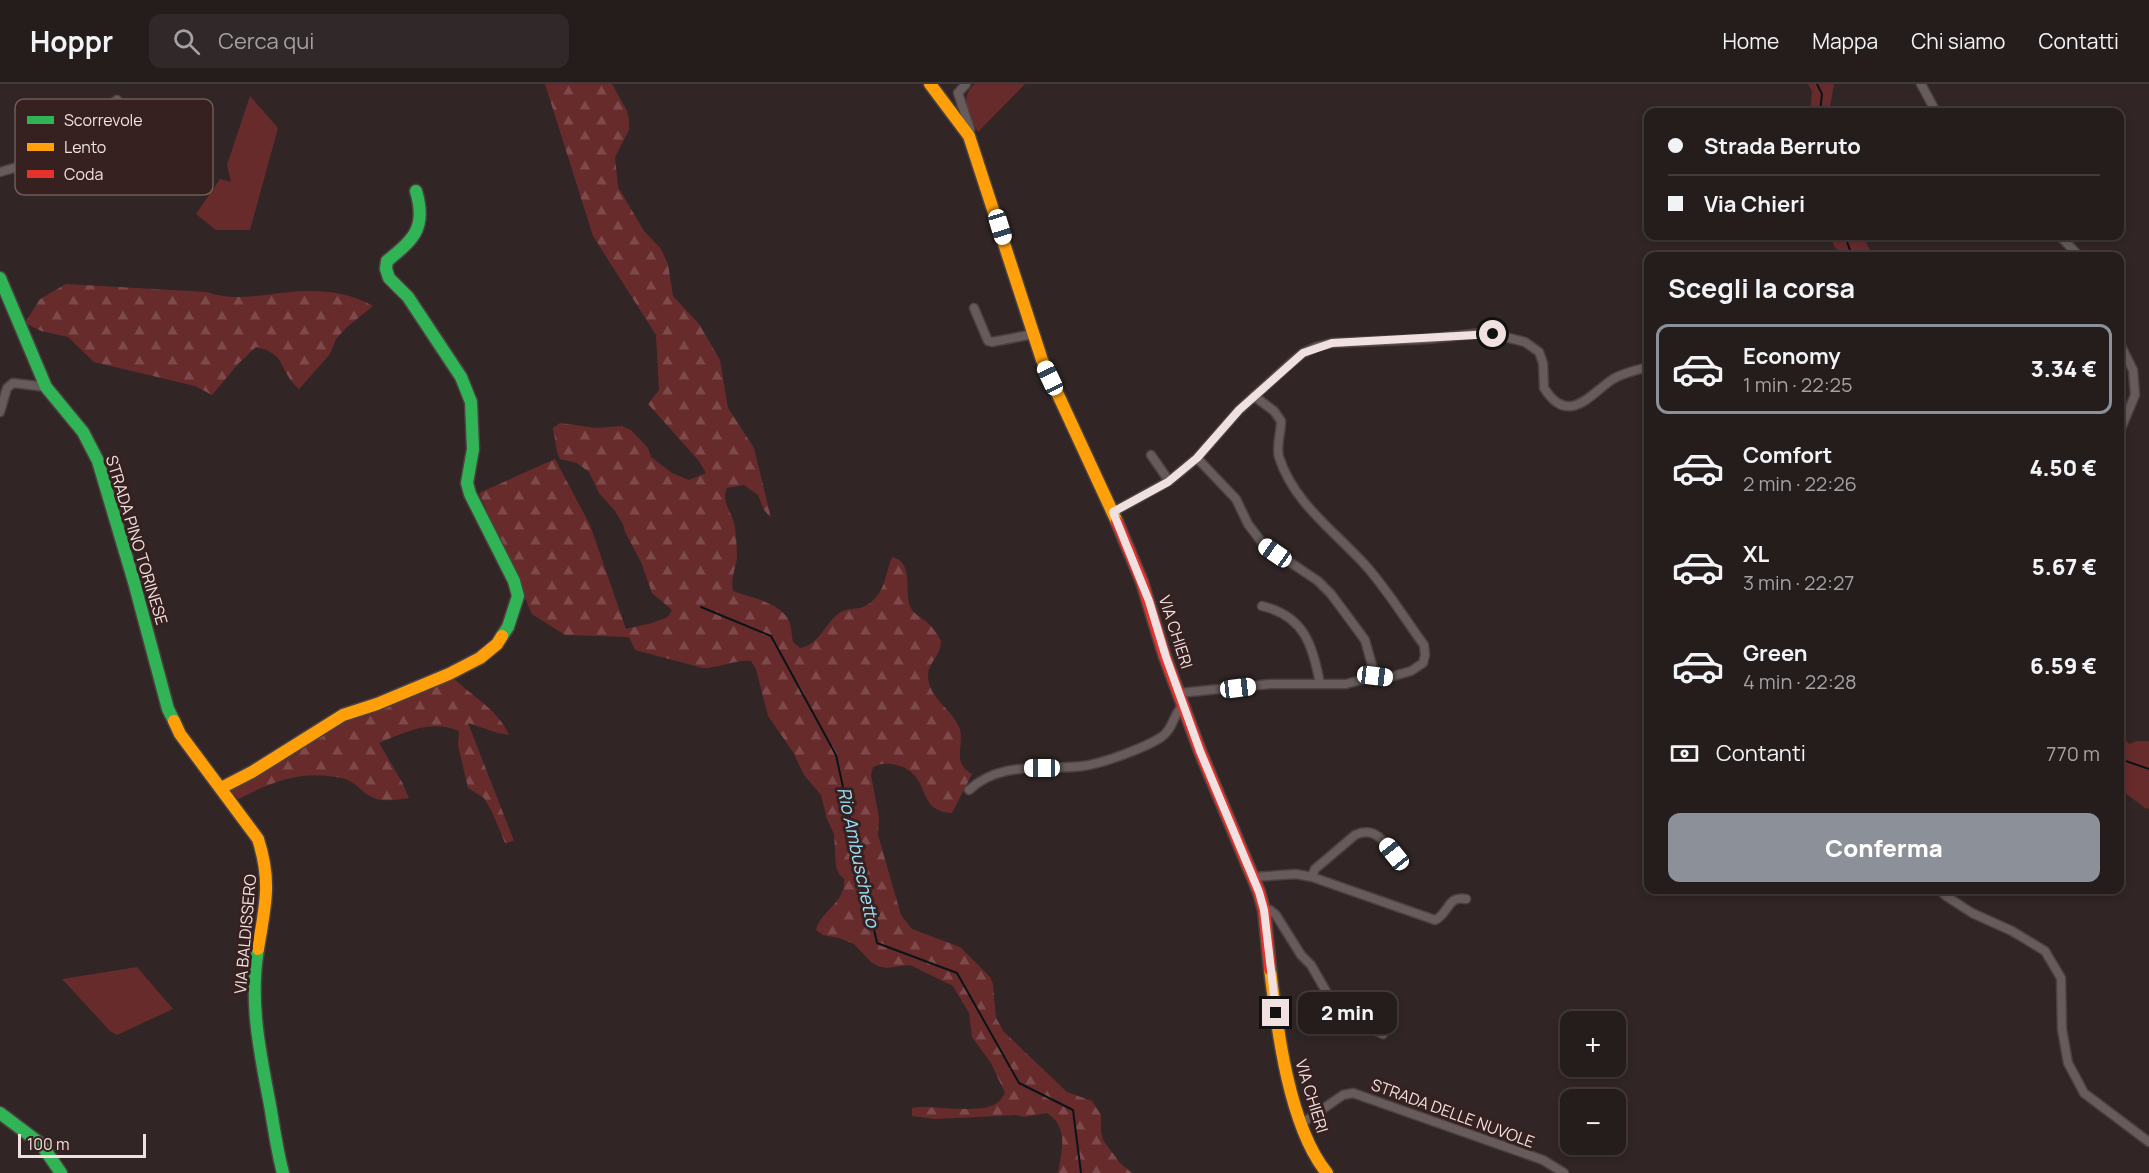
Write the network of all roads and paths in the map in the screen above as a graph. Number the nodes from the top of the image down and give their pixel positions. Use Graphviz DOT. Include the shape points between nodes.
graph roads {
  1 [pos="930,84"];
  2 [pos="966,84"];
  3 [pos="1921,84"];
  4 [pos="1934,108"];
  5 [pos="969,136"];
  6 [pos="15,168"];
  7 [pos="0,172"];
  8 [pos="416,191"];
  9 [pos="2064,240"];
  10 [pos="2075,252"];
  11 [pos="0,278"];
  12 [pos="974,308"];
  13 [pos="1034,334"];
  14 [pos="2124,352"];
  15 [pos="1644,368"];
  16 [pos="46,387"];
  17 [pos="1254,396"];
  18 [pos="0,412"];
  19 [pos="2124,421"];
  20 [pos="1151,455"];
  21 [pos="1197,458"];
  22 [pos="1168,482"];
  23 [pos="1113,512"];
  24 [pos="1262,606"];
  25 [pos="154,656"];
  26 [pos="1375,676"];
  27 [pos="1320,684"];
  28 [pos="1181,699"];
  29 [pos="221,788"];
  30 [pos="969,790"];
  31 [pos="1394,854"];
  32 [pos="1253,877"];
  33 [pos="1312,877"];
  34 [pos="1944,894"];
  35 [pos="1466,899"];
  36 [pos="1264,910"];
  37 [pos="1383,1034"];
  38 [pos="0,1113"];
  39 [pos="1301,1124"];
  40 [pos="2149,1142"];
  41 [pos="61,1173"];
  42 [pos="283,1173"];
  43 [pos="1327,1173"];
  44 [pos="1564,1173"];
  1 -- 5 [label="street, VIA CHIERI"];
  2 -- 5 [label="street" via="958,93"];
  3 -- 4 [label="street"];
  5 -- 13 [label="street, VIA CHIERI"];
  6 -- 7 [label="street"];
  8 -- 29 [label="street" via="421,203 421,228 413,240 387,261 386,269 461,377 471,402 473,449 467,483 514,581 518,596 514,611 497,644 480,658 343,715"];
  9 -- 10 [label="street"];
  11 -- 16 [label="street, STRADA PINO TORINESE"];
  12 -- 13 [label="street" via="988,341"];
  13 -- 23 [label="street, VIA CHIERI" via="1042,360"];
  14 -- 19 [label="street" via="2133,370 2134,395"];
  15 -- 17 [label="street" via="1614,379 1581,404 1567,405 1546,392 1539,352 1526,342 1482,333 1332,343 1303,353"];
  16 -- 18 [label="street" via="13,383 7,388"];
  16 -- 25 [label="street, STRADA PINO TORINESE" via="83,432 98,461"];
  17 -- 21 [label="street"];
  17 -- 26 [label="street" via="1281,421 1277,444 1280,458 1303,500 1369,570 1424,645 1423,663 1411,671 1390,677"];
  20 -- 22 [label="street"];
  21 -- 22 [label="street"];
  21 -- 26 [label="street" via="1236,499 1263,544 1331,594 1365,640"];
  22 -- 23 [label="street"];
  23 -- 28 [label="street, VIA CHIERI" via="1149,601"];
  24 -- 27 [label="street" via="1299,625 1317,666"];
  25 -- 29 [label="street, VIA BALDISSERO" via="168,709 180,734"];
  26 -- 27 [label="street" via="1346,684"];
  27 -- 28 [label="street" via="1270,684"];
  28 -- 30 [label="street" via="1168,732 1160,739 1085,766 1004,770 980,780"];
  28 -- 32 [label="street, VIA CHIERI"];
  29 -- 42 [label="street, VIA BALDISSERO" via="265,855 268,889 257,951 255,1018"];
  31 -- 33 [label="street" via="1380,837 1362,832 1315,869"];
  32 -- 33 [label="street"];
  32 -- 36 [label="street, VIA CHIERI"];
  33 -- 35 [label="street" via="1430,919 1438,919 1455,899"];
  34 -- 40 [label="street" via="2045,951 2061,978 2062,1029 2068,1063 2084,1093"];
  36 -- 37 [label="street" via="1276,915 1339,1014"];
  36 -- 39 [label="street, VIA CHIERI" via="1278,1033 1289,1089"];
  38 -- 41 [label="street" via="41,1144"];
  39 -- 43 [label="street, VIA CHIERI" via="1313,1154"];
  39 -- 44 [label="street, STRADA DELLE NUVOLE" via="1343,1095 1353,1093 1543,1160"];
}
